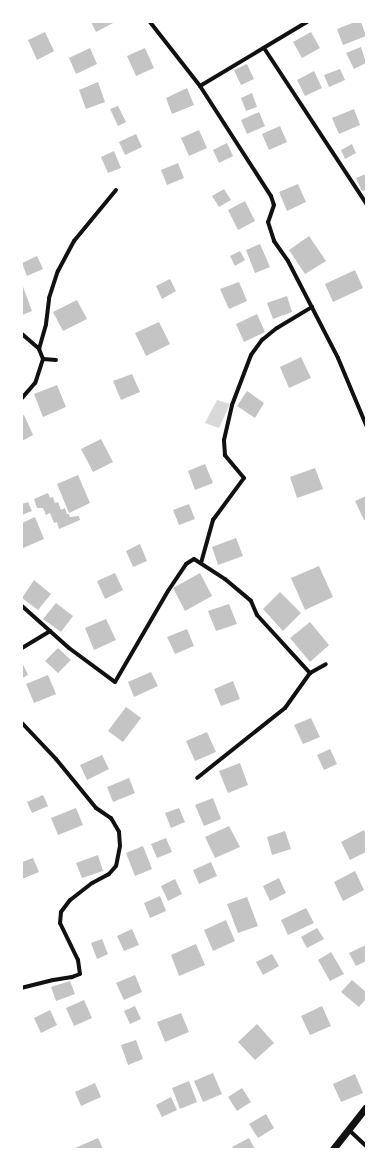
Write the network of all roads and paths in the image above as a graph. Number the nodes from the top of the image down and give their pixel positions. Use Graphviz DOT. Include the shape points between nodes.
graph roads {
  1 [pos="150,22"];
  2 [pos="307,22"];
  3 [pos="264,48"];
  4 [pos="200,86"];
  5 [pos="116,190"];
  6 [pos="366,203"];
  7 [pos="312,307"];
  8 [pos="22,334"];
  9 [pos="39,349"];
  10 [pos="43,359"];
  11 [pos="56,360"];
  12 [pos="22,398"];
  13 [pos="366,425"];
  14 [pos="201,563"];
  15 [pos="22,606"];
  16 [pos="50,631"];
  17 [pos="22,648"];
  18 [pos="326,664"];
  19 [pos="310,673"];
  20 [pos="22,723"];
  21 [pos="197,778"];
  22 [pos="22,988"];
  23 [pos="366,1107"];
  24 [pos="348,1130"];
  25 [pos="366,1146"];
  26 [pos="333,1149"];
  1 -- 4 [label="street"];
  2 -- 3 [label="street"];
  3 -- 4 [label="street"];
  3 -- 6 [label="street"];
  4 -- 7 [label="street" via="270,196 274,205 268,222 272,236"];
  5 -- 9 [label="street" via="74,242 58,271 49,298 46,324"];
  7 -- 13 [label="street" via="338,358"];
  7 -- 14 [label="street" via="272,332 251,355 232,405 224,440 225,455 244,478 213,520"];
  8 -- 9 [label="street"];
  9 -- 10 [label="street"];
  10 -- 11 [label="street"];
  10 -- 12 [label="street" via="35,383"];
  14 -- 16 [label="street" via="194,559 186,564 115,682 68,648"];
  14 -- 19 [label="street" via="251,601 257,614"];
  15 -- 16 [label="street"];
  16 -- 17 [label="street"];
  18 -- 19 [label="street"];
  19 -- 21 [label="street" via="285,708"];
  20 -- 22 [label="street" via="56,759 96,808 111,818 119,832 120,846 116,866 109,874 70,900 61,912 60,923 78,960 80,974"];
  23 -- 24 [label="main road"];
  24 -- 25 [label="street"];
  24 -- 26 [label="main road"];
}
